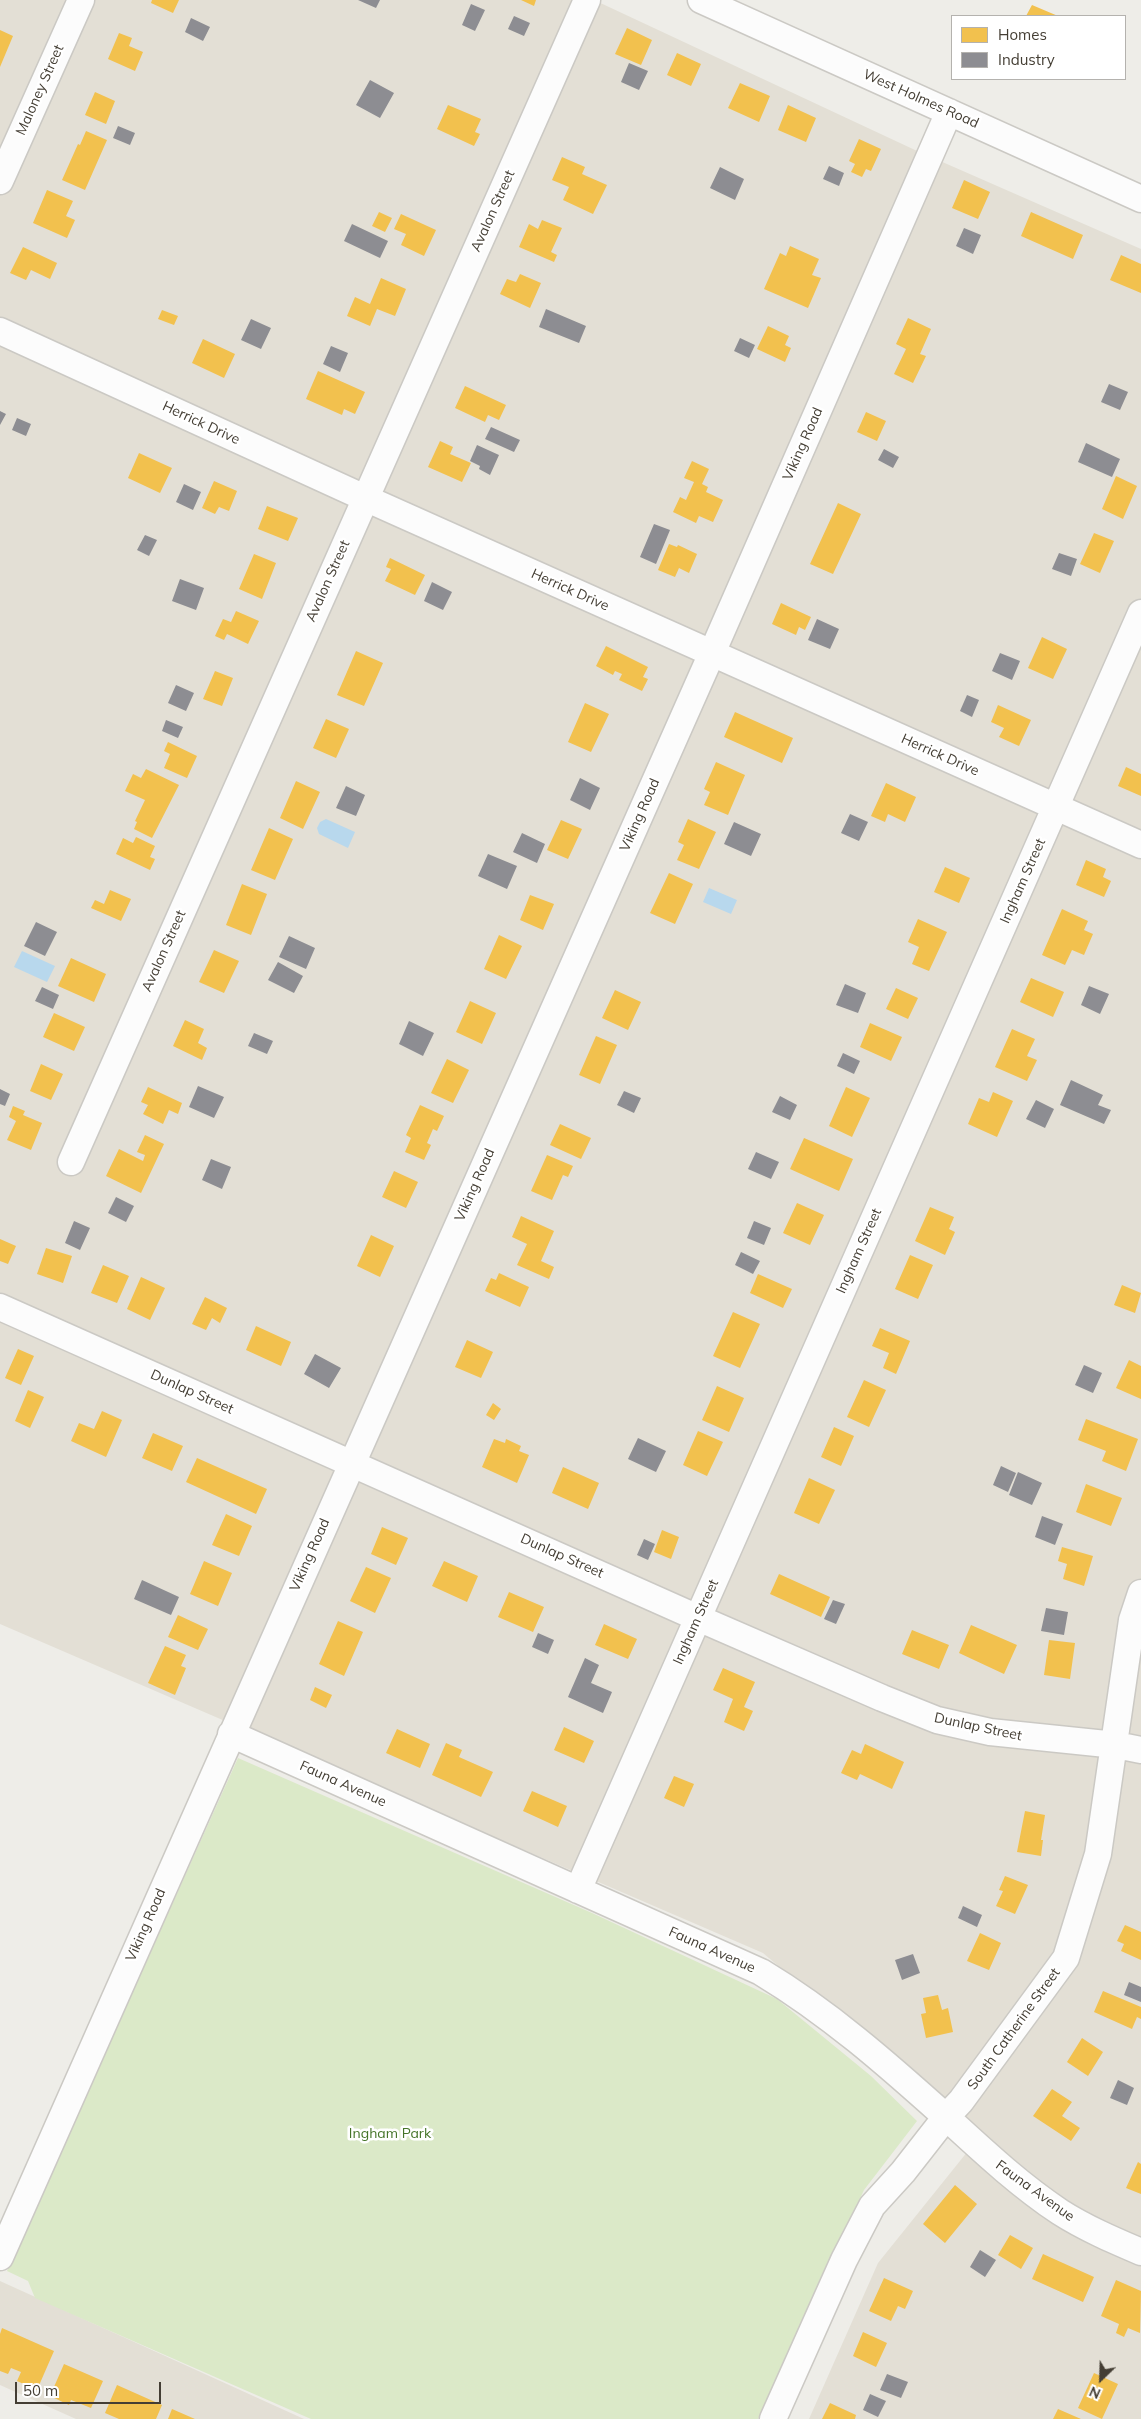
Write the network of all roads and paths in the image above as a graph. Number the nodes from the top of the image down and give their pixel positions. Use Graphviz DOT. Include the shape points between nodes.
graph roads {
  1 [pos="80,0"];
  2 [pos="587,0"];
  3 [pos="701,0"];
  4 [pos="949,112"];
  5 [pos="0,181"];
  6 [pos="1141,199"];
  7 [pos="0,331"];
  8 [pos="365,498"];
  9 [pos="1141,613"];
  10 [pos="712,653"];
  11 [pos="1056,806"];
  12 [pos="1141,845"];
  13 [pos="70,1162"];
  14 [pos="0,1307"];
  15 [pos="352,1462"];
  16 [pos="1141,1593"];
  17 [pos="698,1618"];
  18 [pos="230,1734"];
  19 [pos="1116,1745"];
  20 [pos="1141,1750"];
  21 [pos="578,1890"];
  22 [pos="946,2117"];
  23 [pos="1141,2252"];
  24 [pos="0,2257"];
  25 [pos="774,2419"];
  1 -- 5 [label="street, Maloney Street"];
  2 -- 8 [label="street, Avalon Street"];
  3 -- 4 [label="street, West Holmes Road"];
  4 -- 6 [label="street, West Holmes Road"];
  4 -- 10 [label="street, Viking Road"];
  7 -- 8 [label="street, Herrick Drive"];
  8 -- 10 [label="street, Herrick Drive"];
  8 -- 13 [label="street, Avalon Street"];
  9 -- 11 [label="street, Ingham Street"];
  10 -- 11 [label="street, Herrick Drive"];
  10 -- 15 [label="street, Viking Road"];
  11 -- 12 [label="street, Herrick Drive"];
  11 -- 17 [label="street, Ingham Street"];
  14 -- 15 [label="street, Dunlap Street"];
  15 -- 17 [label="street, Dunlap Street"];
  15 -- 18 [label="street, Viking Road"];
  16 -- 19 [label="street, South Catherine Street" via="1132,1620"];
  17 -- 19 [label="street, Dunlap Street" via="937,1720 990,1732"];
  17 -- 21 [label="street, Ingham Street"];
  18 -- 21 [label="street, Fauna Avenue"];
  18 -- 24 [label="street, Viking Road"];
  19 -- 20 [label="street, Dunlap Street"];
  19 -- 22 [label="street, South Catherine Street" via="1098,1854 1066,1958"];
  21 -- 22 [label="street, Fauna Avenue" via="761,1972 844,2028"];
  22 -- 23 [label="street, Fauna Avenue" via="996,2163 1060,2212"];
  22 -- 25 [label="street, South Catherine Street" via="872,2206 844,2260"];
}
